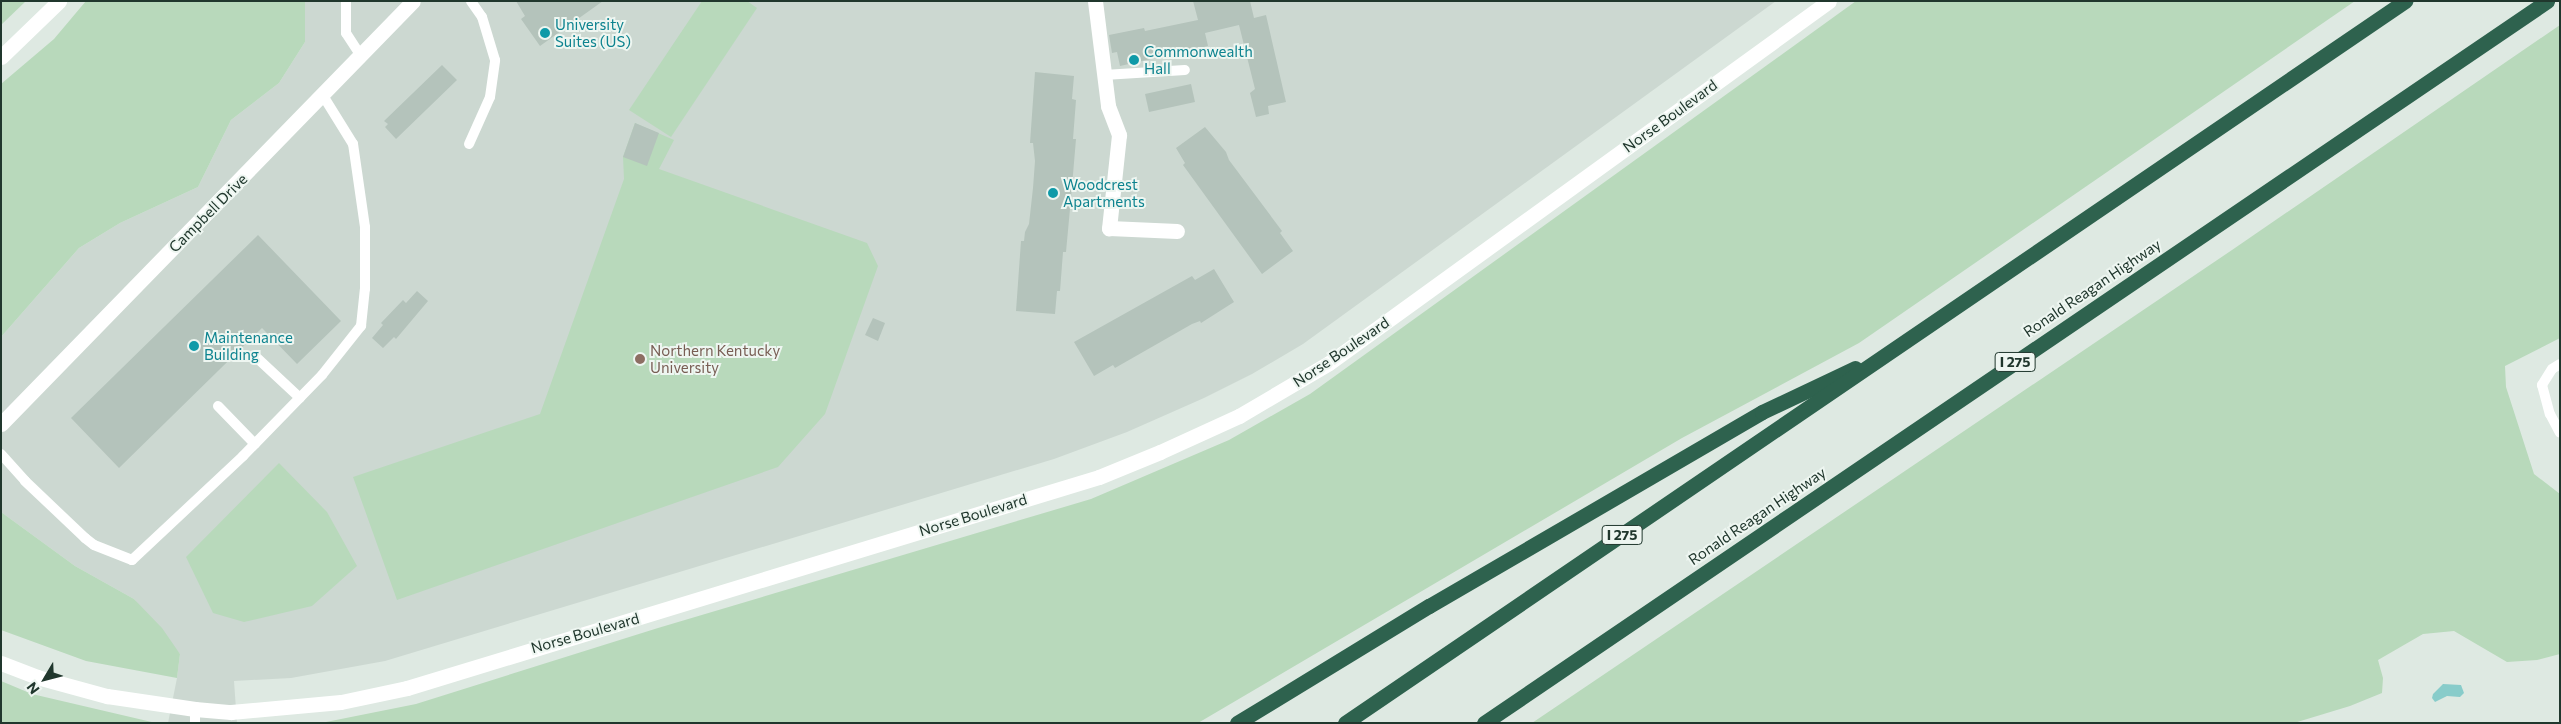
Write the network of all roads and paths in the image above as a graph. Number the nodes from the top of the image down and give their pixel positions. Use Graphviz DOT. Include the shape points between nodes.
graph roads {
  1 [pos="59,1"];
  2 [pos="346,1"];
  3 [pos="413,1"];
  4 [pos="471,1"];
  5 [pos="1095,1"];
  6 [pos="1829,1"];
  7 [pos="2405,1"];
  8 [pos="2547,1"];
  9 [pos="361,56"];
  10 [pos="1,57"];
  11 [pos="1185,70"];
  12 [pos="1104,75"];
  13 [pos="322,94"];
  14 [pos="469,144"];
  15 [pos="1177,230"];
  16 [pos="1899,347"];
  17 [pos="256,357"];
  18 [pos="2560,364"];
  19 [pos="300,398"];
  20 [pos="218,406"];
  21 [pos="1,424"];
  22 [pos="2560,433"];
  23 [pos="255,444"];
  24 [pos="1,454"];
  25 [pos="1,664"];
  26 [pos="195,716"];
  27 [pos="1237,723"];
  28 [pos="1345,723"];
  29 [pos="1484,723"];
  1 -- 10 [label="street"];
  2 -- 9 [label="lane" via="346,33"];
  3 -- 9 [label="street, Campbell Drive"];
  4 -- 14 [label="lane" via="482,17 495,60 490,97"];
  5 -- 12 [label="street"];
  6 -- 26 [label="street, Norse Boulevard" via="1329,364 1239,416 1160,452 1090,479 407,688 341,702"];
  7 -- 16 [label="highway, I 275"];
  8 -- 29 [label="highway, Ronald Reagan Highway / I 275"];
  9 -- 13 [label="street, Campbell Drive"];
  11 -- 12 [label="lane"];
  12 -- 15 [label="street" via="1108,106 1120,135 1109,228"];
  13 -- 19 [label="lane" via="353,144 365,227 365,289 361,326"];
  13 -- 21 [label="street, Campbell Drive"];
  16 -- 27 [label="highway" via="1762,412 1428,606"];
  16 -- 28 [label="highway, I 275"];
  17 -- 19 [label="lane"];
  18 -- 22 [label="lane" via="2552,369 2542,386 2550,414"];
  19 -- 23 [label="lane"];
  20 -- 23 [label="lane"];
  23 -- 24 [label="lane" via="132,560 84,538"];
  25 -- 26 [label="street, Norse Boulevard" via="107,696"];
}
